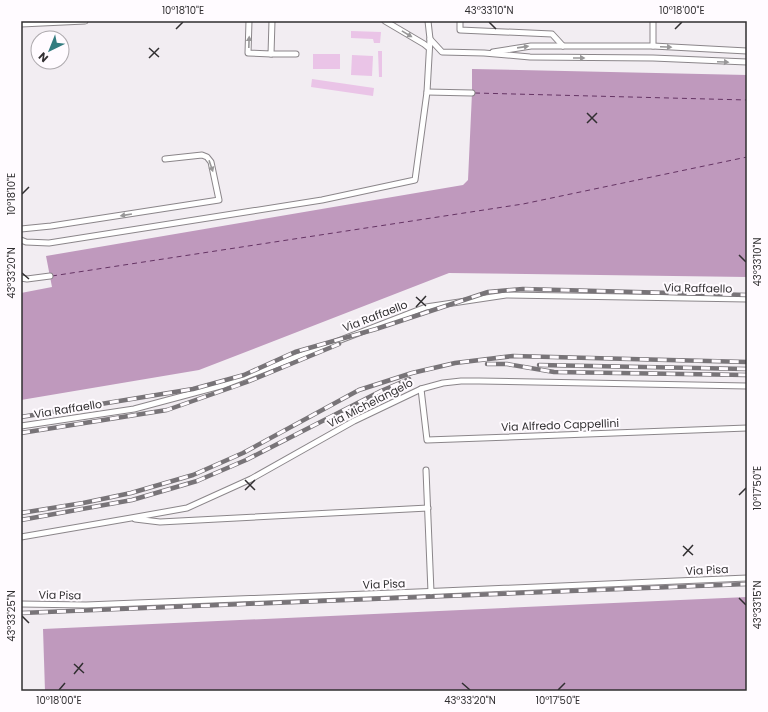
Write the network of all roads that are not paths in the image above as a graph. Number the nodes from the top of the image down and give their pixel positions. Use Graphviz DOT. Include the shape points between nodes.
graph roads {
  1 [pos="85,21"];
  2 [pos="249,21"];
  3 [pos="272,21"];
  4 [pos="385,21"];
  5 [pos="428,21"];
  6 [pos="460,21"];
  7 [pos="653,21"];
  8 [pos="21,24"];
  9 [pos="430,39"];
  10 [pos="563,46"];
  11 [pos="653,46"];
  12 [pos="429,48"];
  13 [pos="747,51"];
  14 [pos="484,53"];
  15 [pos="271,54"];
  16 [pos="296,54"];
  17 [pos="747,62"];
  18 [pos="427,92"];
  19 [pos="472,93"];
  20 [pos="165,159"];
  21 [pos="21,229"];
  22 [pos="21,240"];
  23 [pos="50,276"];
  24 [pos="21,278"];
  25 [pos="747,298"];
  26 [pos="747,386"];
  27 [pos="421,389"];
  28 [pos="21,426"];
  29 [pos="747,428"];
  30 [pos="426,470"];
  31 [pos="428,508"];
  32 [pos="131,518"];
  33 [pos="21,537"];
  34 [pos="747,578"];
  35 [pos="431,592"];
  36 [pos="21,604"];
  1 -- 8 [label="lane"];
  15 -- 2 [label="lane, one-way" via="248,53"];
  3 -- 15 [label="lane"];
  4 -- 12 [label="lane, one-way"];
  5 -- 9 [label="lane"];
  6 -- 10 [label="lane" via="460,30 552,34"];
  7 -- 11 [label="lane"];
  9 -- 12 [label="lane"];
  9 -- 14 [label="lane" via="442,52"];
  10 -- 11 [label="lane"];
  14 -- 10 [label="lane, one-way" via="531,46"];
  11 -- 13 [label="lane, one-way"];
  12 -- 18 [label="lane"];
  14 -- 17 [label="lane, one-way" via="530,58 653,58"];
  15 -- 16 [label="lane"];
  18 -- 19 [label="lane"];
  18 -- 22 [label="lane" via="415,180 322,200 57,242 38,243"];
  20 -- 21 [label="lane, one-way" via="202,154 207,157 211,162 219,200"];
  23 -- 24 [label="lane"];
  25 -- 28 [label="lane, Via Raffaello" via="506,295 426,307 224,386 134,409"];
  26 -- 27 [label="lane, Via Michelangelo" via="462,381"];
  27 -- 29 [label="lane, Via Alfredo Cappellini" via="427,440"];
  27 -- 32 [label="lane, Via Michelangelo" via="354,421 251,479 187,508"];
  30 -- 31 [label="lane"];
  31 -- 32 [label="lane" via="160,522"];
  31 -- 35 [label="lane"];
  32 -- 33 [label="lane, Via Michelangelo"];
  34 -- 35 [label="lane, Via Pisa"];
  35 -- 36 [label="lane, Via Pisa" via="86,605"];
}
